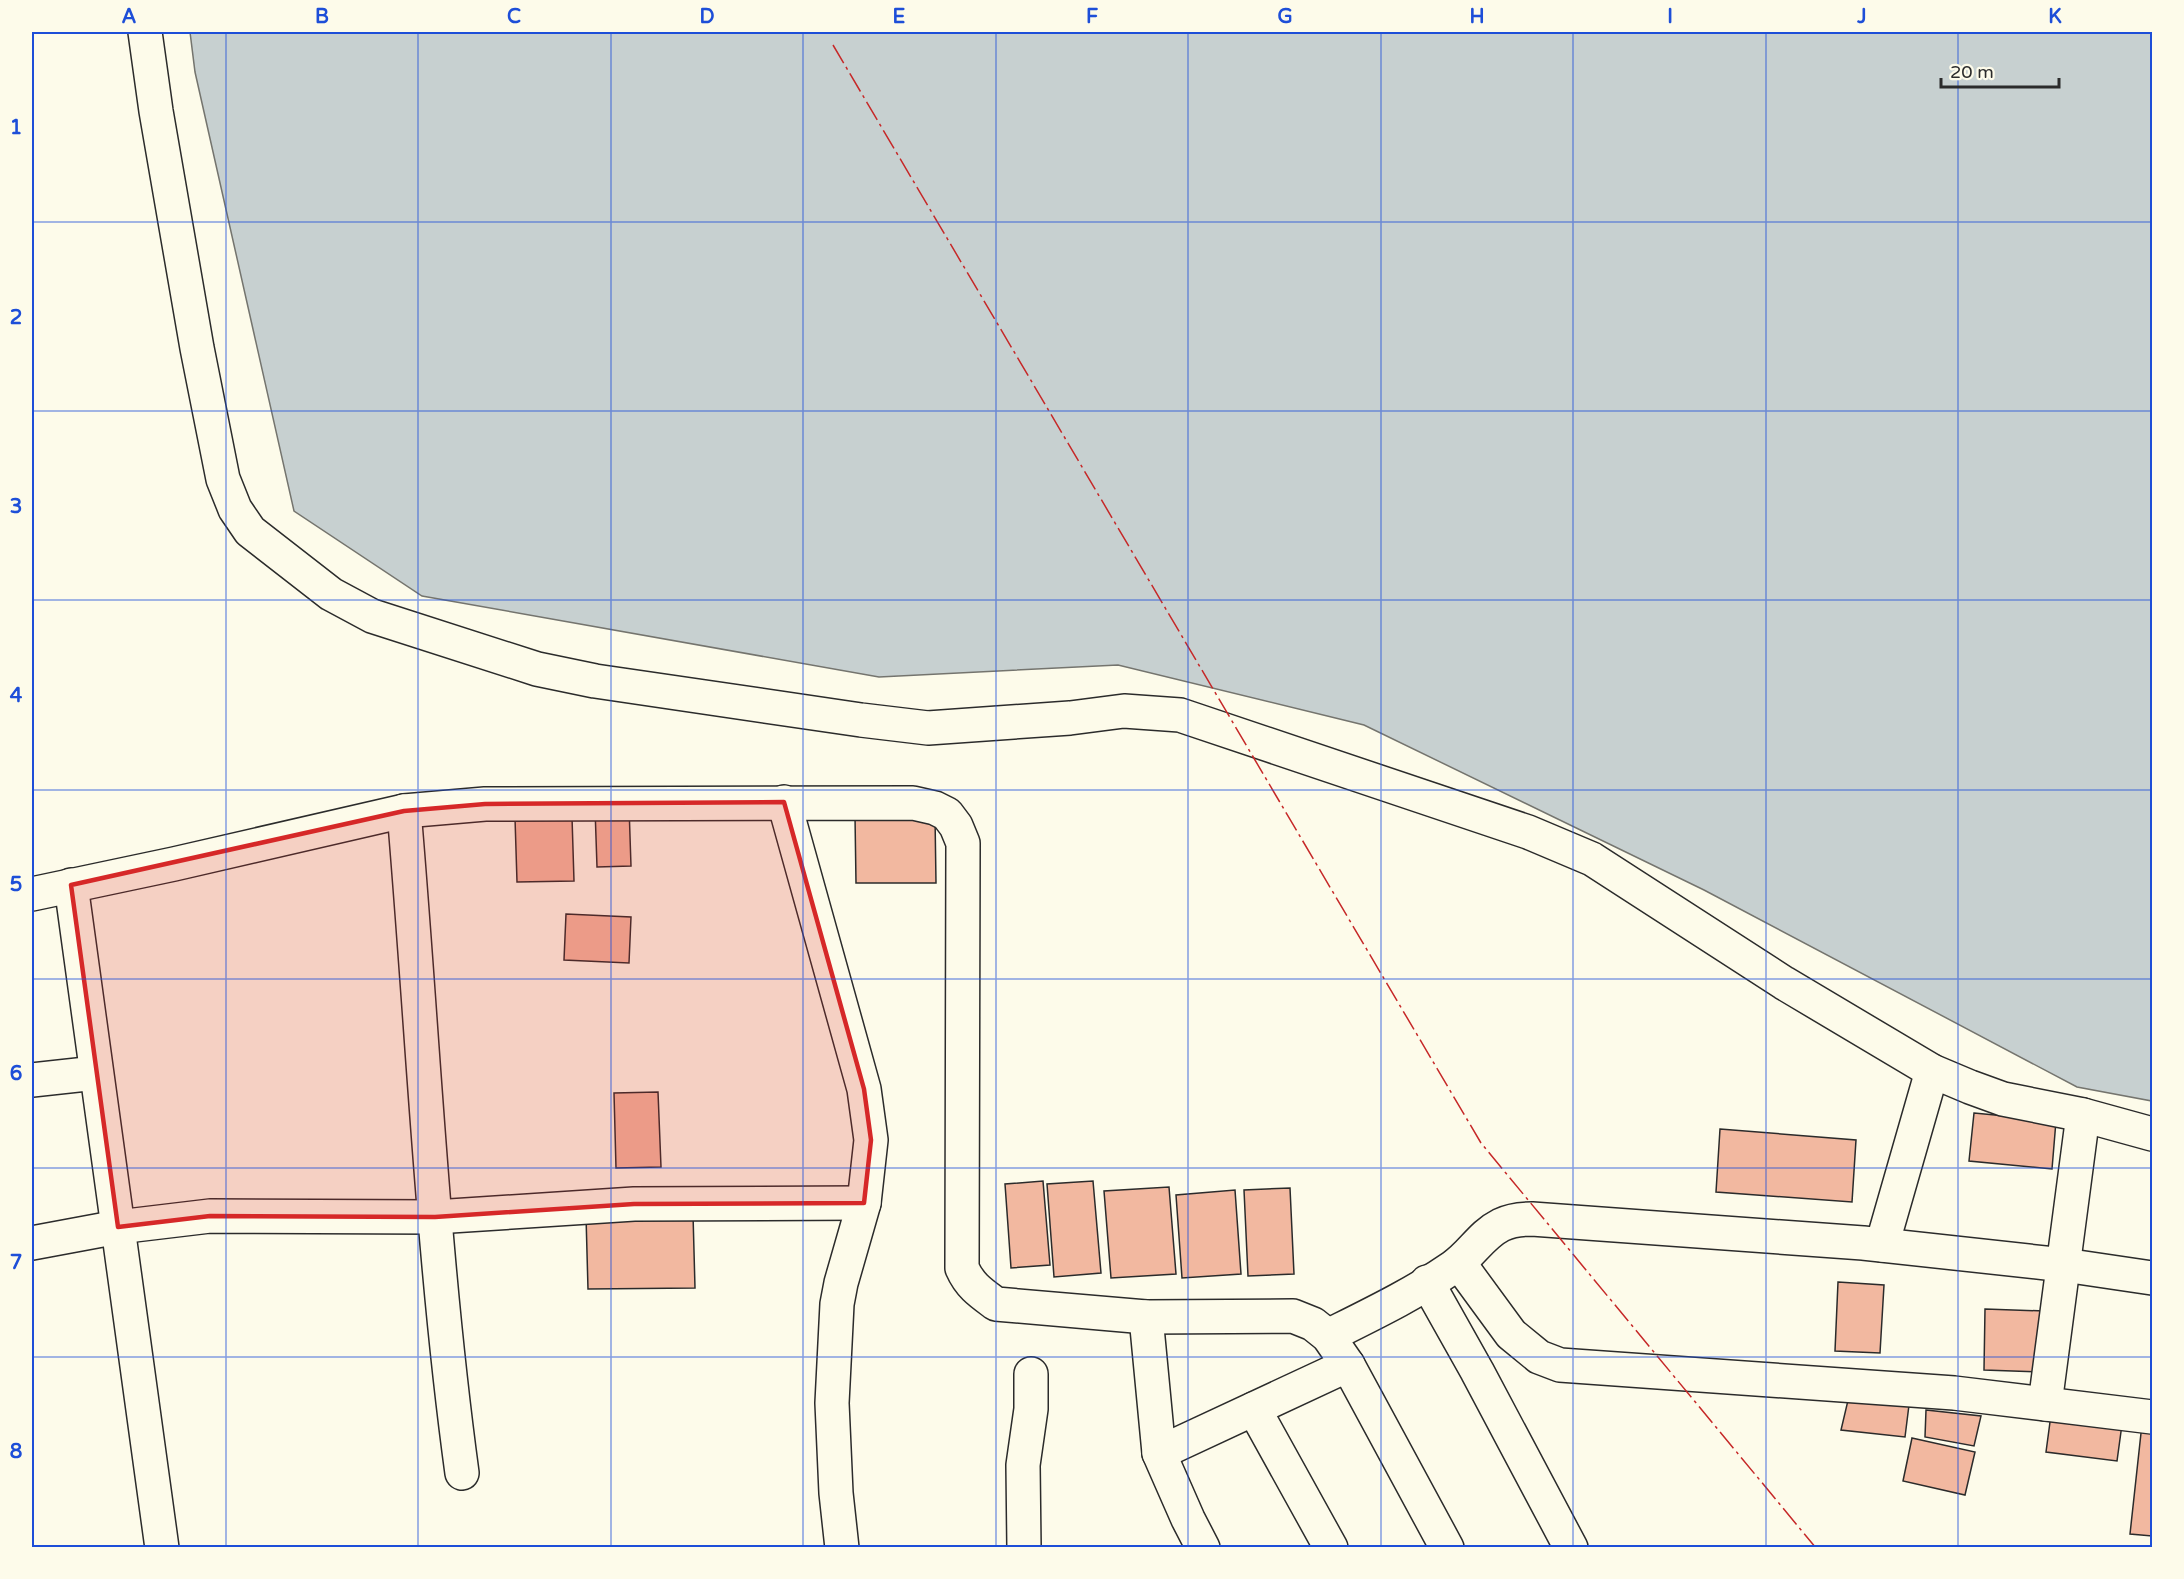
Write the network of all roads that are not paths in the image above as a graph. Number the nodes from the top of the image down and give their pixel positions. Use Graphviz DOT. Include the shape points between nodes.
graph roads {
  1 [pos="144,32"];
  2 [pos="784,802"];
  3 [pos="404,811"];
  4 [pos="71,885"];
  5 [pos="32,894"];
  6 [pos="1932,1071"];
  7 [pos="96,1073"];
  8 [pos="32,1080"];
  9 [pos="2083,1115"];
  10 [pos="2152,1134"];
  11 [pos="864,1203"];
  12 [pos="435,1217"];
  13 [pos="118,1227"];
  14 [pos="32,1243"];
  15 [pos="1882,1245"];
  16 [pos="1459,1263"];
  17 [pos="2064,1265"];
  18 [pos="2152,1278"];
  19 [pos="1427,1282"];
  20 [pos="1146,1317"];
  21 [pos="1328,1336"];
  22 [pos="1348,1365"];
  23 [pos="1031,1374"];
  24 [pos="2044,1404"];
  25 [pos="1254,1409"];
  26 [pos="2152,1417"];
  27 [pos="1159,1453"];
  28 [pos="462,1473"];
  29 [pos="162,1548"];
  30 [pos="842,1548"];
  31 [pos="1024,1548"];
  32 [pos="1203,1548"];
  33 [pos="1331,1548"];
  34 [pos="1447,1548"];
  35 [pos="1571,1548"];
  1 -- 6 [label="street" via="197,348 224,480 235,509 250,531 331,594 372,616 537,669 861,720 928,728 1124,711 1180,715 1528,832 1592,859 1784,983"];
  2 -- 3 [label="street" via="485,804"];
  2 -- 11 [label="street" via="864,1089 871,1140"];
  2 -- 20 [label="street" via="914,803 946,814 956,826 963,843 962,1268 977,1291 996,1304"];
  3 -- 4 [label="street"];
  3 -- 12 [label="street"];
  4 -- 5 [label="street"];
  4 -- 7 [label="street"];
  6 -- 9 [label="street" via="2003,1099"];
  6 -- 15 [label="street"];
  7 -- 8 [label="street"];
  7 -- 13 [label="street"];
  9 -- 10 [label="street"];
  9 -- 17 [label="street"];
  11 -- 12 [label="street" via="634,1204"];
  11 -- 30 [label="street" via="837,1304 832,1403"];
  12 -- 13 [label="street" via="210,1216"];
  12 -- 28 [label="street"];
  13 -- 14 [label="street"];
  13 -- 29 [label="street"];
  15 -- 16 [label="street" via="1517,1219 1494,1229"];
  15 -- 17 [label="street"];
  16 -- 19 [label="street"];
  16 -- 24 [label="street" via="1511,1334 1539,1358 1560,1365 1954,1393"];
  17 -- 18 [label="street"];
  17 -- 24 [label="street"];
  19 -- 21 [label="street"];
  19 -- 35 [label="street"];
  20 -- 21 [label="street" via="1293,1316"];
  20 -- 27 [label="street"];
  21 -- 22 [label="street"];
  22 -- 25 [label="street"];
  22 -- 34 [label="street"];
  23 -- 31 [label="street" via="1031,1409 1023,1465"];
  24 -- 26 [label="street"];
  25 -- 27 [label="street"];
  25 -- 33 [label="street"];
  27 -- 32 [label="street"];
}
